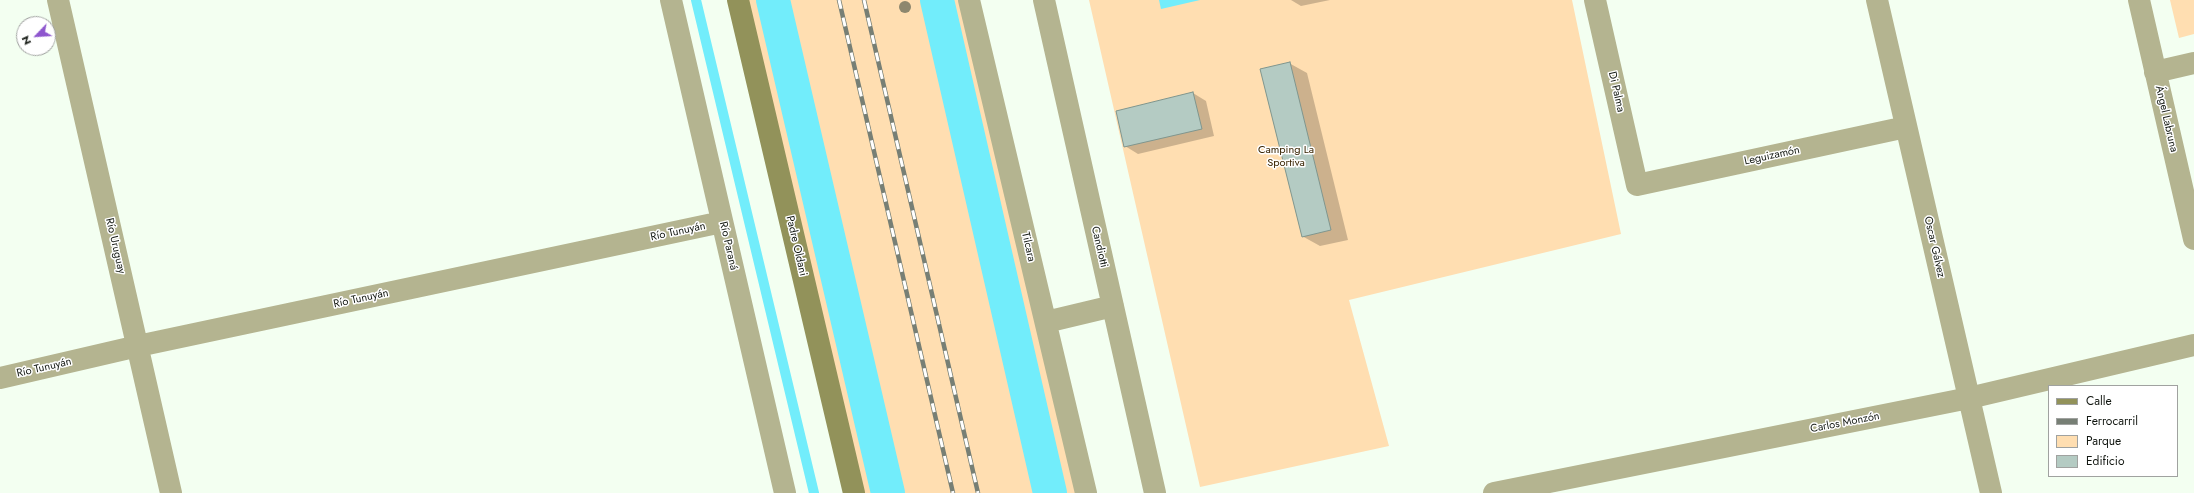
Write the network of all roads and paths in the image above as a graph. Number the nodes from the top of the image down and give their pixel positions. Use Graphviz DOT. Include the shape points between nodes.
graph roads {
  1 [pos="58,0"];
  2 [pos="671,0"];
  3 [pos="738,0"];
  4 [pos="969,0"];
  5 [pos="1044,0"];
  6 [pos="1595,0"];
  7 [pos="1877,0"];
  8 [pos="2139,0"];
  9 [pos="2194,63"];
  10 [pos="2155,72"];
  11 [pos="1906,127"];
  12 [pos="1638,185"];
  13 [pos="722,222"];
  14 [pos="2194,239"];
  15 [pos="1113,306"];
  16 [pos="1046,322"];
  17 [pos="2194,344"];
  18 [pos="138,346"];
  19 [pos="0,378"];
  20 [pos="1969,398"];
  21 [pos="171,493"];
  22 [pos="785,493"];
  23 [pos="854,493"];
  24 [pos="1086,493"];
  25 [pos="1155,493"];
  26 [pos="1494,493"];
  27 [pos="1991,493"];
  1 -- 18 [label="street, Río Uruguay"];
  2 -- 13 [label="street, Río Paraná"];
  3 -- 23 [label="main road, Padre Oldani"];
  4 -- 16 [label="street, Tilcara"];
  5 -- 15 [label="street, Candiotti"];
  6 -- 12 [label="street, Di Palma"];
  7 -- 11 [label="street, Oscar Gálvez"];
  8 -- 10 [label="street, Ángel Labruna"];
  9 -- 10 [label="street"];
  10 -- 14 [label="street, Ángel Labruna"];
  11 -- 12 [label="street, Leguizamón"];
  11 -- 20 [label="street, Oscar Gálvez"];
  13 -- 18 [label="street, Río Tunuyán"];
  13 -- 22 [label="street, Río Paraná"];
  15 -- 16 [label="street"];
  15 -- 25 [label="street, Candiotti"];
  16 -- 24 [label="street, Tilcara"];
  17 -- 20 [label="street, Carlos Monzón"];
  18 -- 19 [label="street, Río Tunuyán"];
  18 -- 21 [label="street, Río Uruguay"];
  20 -- 26 [label="street, Carlos Monzón"];
  20 -- 27 [label="street, Oscar Gálvez"];
}
